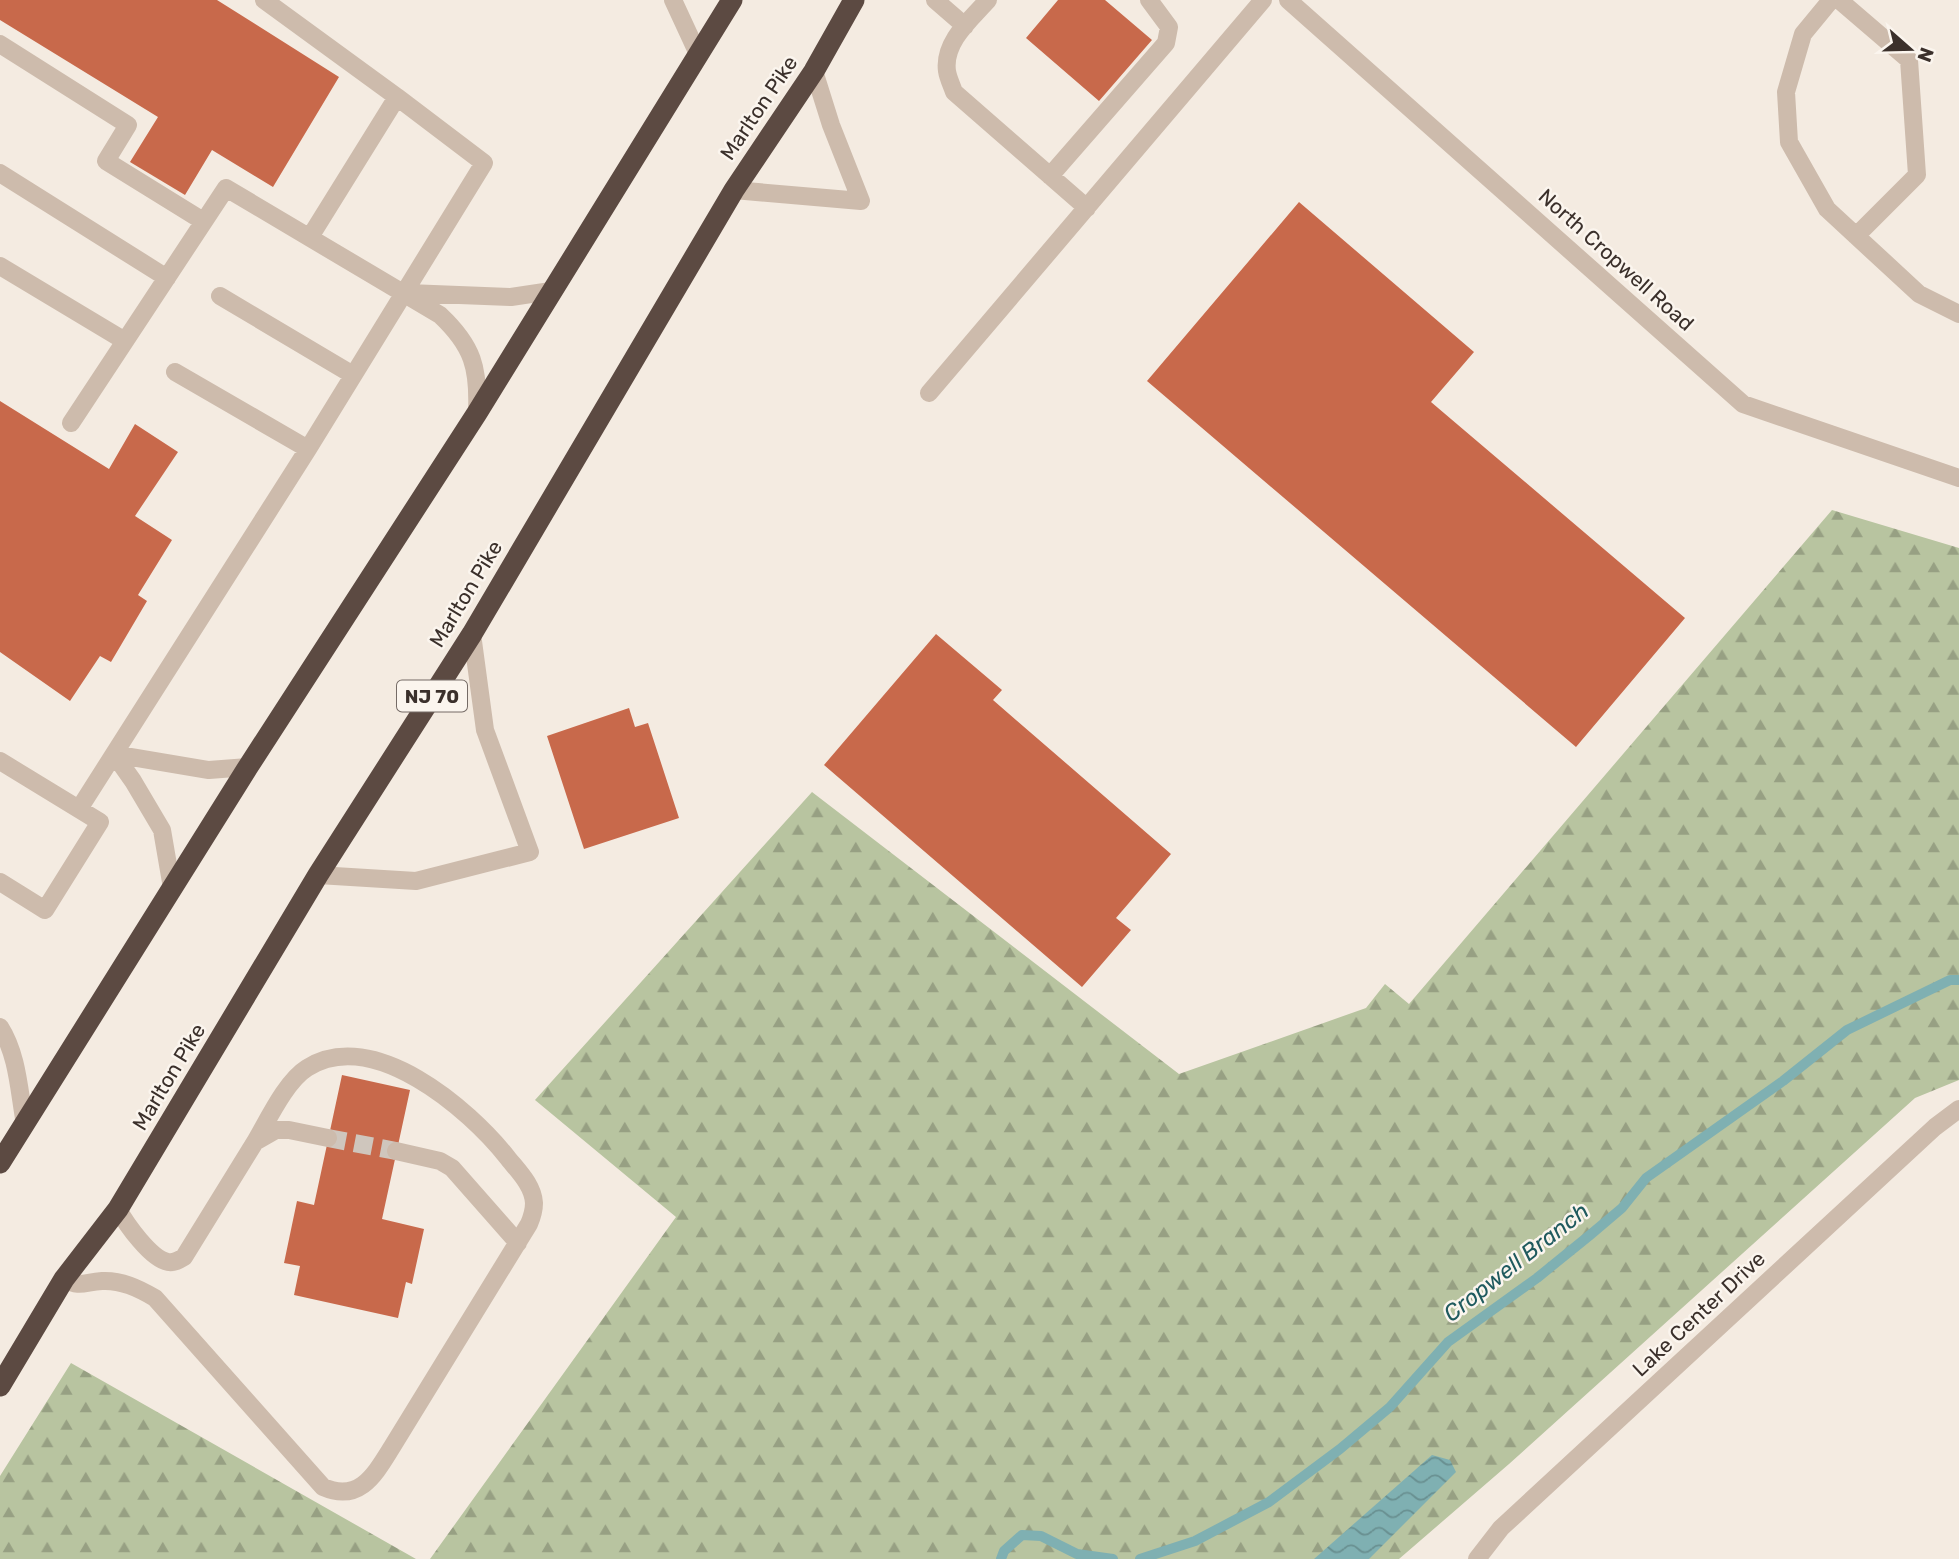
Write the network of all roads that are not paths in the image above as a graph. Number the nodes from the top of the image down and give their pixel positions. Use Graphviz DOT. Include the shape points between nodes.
graph roads {
  1 [pos="264,0"];
  2 [pos="673,0"];
  3 [pos="732,0"];
  4 [pos="854,0"];
  5 [pos="935,0"];
  6 [pos="988,0"];
  7 [pos="1149,0"];
  8 [pos="1263,0"];
  9 [pos="1287,0"];
  10 [pos="1831,0"];
  11 [pos="1839,0"];
  12 [pos="965,26"];
  13 [pos="0,44"];
  14 [pos="698,54"];
  15 [pos="814,71"];
  16 [pos="397,97"];
  17 [pos="0,173"];
  18 [pos="1050,176"];
  19 [pos="734,190"];
  20 [pos="1087,208"];
  21 [pos="204,221"];
  22 [pos="1856,236"];
  23 [pos="310,237"];
  24 [pos="0,266"];
  25 [pos="167,278"];
  26 [pos="551,291"];
  27 [pos="405,293"];
  28 [pos="220,296"];
  29 [pos="1959,314"];
  30 [pos="125,341"];
  31 [pos="175,372"];
  32 [pos="353,374"];
  33 [pos="929,393"];
  34 [pos="477,413"];
  35 [pos="71,424"];
  36 [pos="308,449"];
  37 [pos="1959,478"];
  38 [pos="472,634"];
  39 [pos="114,754"];
  40 [pos="0,761"];
  41 [pos="248,767"];
  42 [pos="79,809"];
  43 [pos="318,875"];
  44 [pos="0,882"];
  45 [pos="172,888"];
  46 [pos="0,1027"];
  47 [pos="1959,1109"];
  48 [pos="24,1124"];
  49 [pos="328,1138"];
  50 [pos="255,1142"];
  51 [pos="396,1151"];
  52 [pos="0,1163"];
  53 [pos="118,1209"];
  54 [pos="518,1243"];
  55 [pos="64,1279"];
  56 [pos="0,1386"];
  57 [pos="1477,1559"];
  1 -- 16 [label="street"];
  2 -- 14 [label="street"];
  3 -- 14 [label="highway"];
  4 -- 15 [label="highway, Marlton Pike / NJ 70"];
  5 -- 12 [label="street"];
  6 -- 12 [label="street"];
  7 -- 18 [label="street" via="1168,27 1166,43"];
  8 -- 20 [label="street"];
  9 -- 37 [label="street, North Cropwell Road" via="1743,404"];
  10 -- 22 [label="street" via="1803,34 1786,92 1789,142 1827,209"];
  11 -- 22 [label="street" via="1909,60 1917,175"];
  12 -- 18 [label="street" via="950,48 947,70 954,92"];
  13 -- 21 [label="street" via="128,125 106,161"];
  14 -- 26 [label="highway"];
  15 -- 19 [label="highway, Marlton Pike / NJ 70"];
  15 -- 19 [label="street" via="861,201"];
  16 -- 23 [label="street"];
  16 -- 27 [label="street" via="484,163"];
  17 -- 25 [label="street"];
  18 -- 20 [label="street"];
  19 -- 38 [label="highway, Marlton Pike / NJ 70"];
  20 -- 33 [label="street"];
  21 -- 23 [label="street" via="226,188"];
  21 -- 25 [label="street"];
  22 -- 29 [label="street" via="1919,294"];
  23 -- 27 [label="street"];
  24 -- 30 [label="street"];
  25 -- 30 [label="street"];
  26 -- 27 [label="street" via="511,297"];
  26 -- 34 [label="highway"];
  27 -- 32 [label="street"];
  27 -- 34 [label="street" via="459,333 473,357"];
  28 -- 32 [label="street"];
  30 -- 35 [label="street"];
  31 -- 36 [label="street"];
  32 -- 36 [label="street"];
  34 -- 41 [label="highway"];
  36 -- 39 [label="street"];
  38 -- 43 [label="highway, Marlton Pike / NJ 70"];
  38 -- 43 [label="street" via="485,730 530,852 416,881"];
  39 -- 41 [label="street" via="209,770"];
  39 -- 42 [label="street"];
  39 -- 45 [label="street" via="162,830"];
  40 -- 42 [label="street"];
  41 -- 45 [label="highway"];
  42 -- 44 [label="street" via="100,822 45,910"];
  43 -- 53 [label="highway, Marlton Pike / NJ 70"];
  45 -- 48 [label="highway"];
  46 -- 48 [label="street" via="15,1063"];
  47 -- 57 [label="street, Lake Center Drive" via="1501,1528"];
  48 -- 52 [label="highway"];
  49 -- 50 [label="street" via="276,1130"];
  50 -- 53 [label="street" via="184,1257 176,1262 160,1259 132,1232"];
  50 -- 54 [label="street" via="294,1079 307,1068 341,1057 405,1072 472,1118 525,1179 533,1213"];
  51 -- 54 [label="street" via="452,1168"];
  53 -- 55 [label="highway, Marlton Pike / NJ 70"];
  54 -- 55 [label="street" via="377,1470 351,1492 324,1487 155,1298 122,1283 77,1286"];
  55 -- 56 [label="highway, Marlton Pike / NJ 70"];
}
